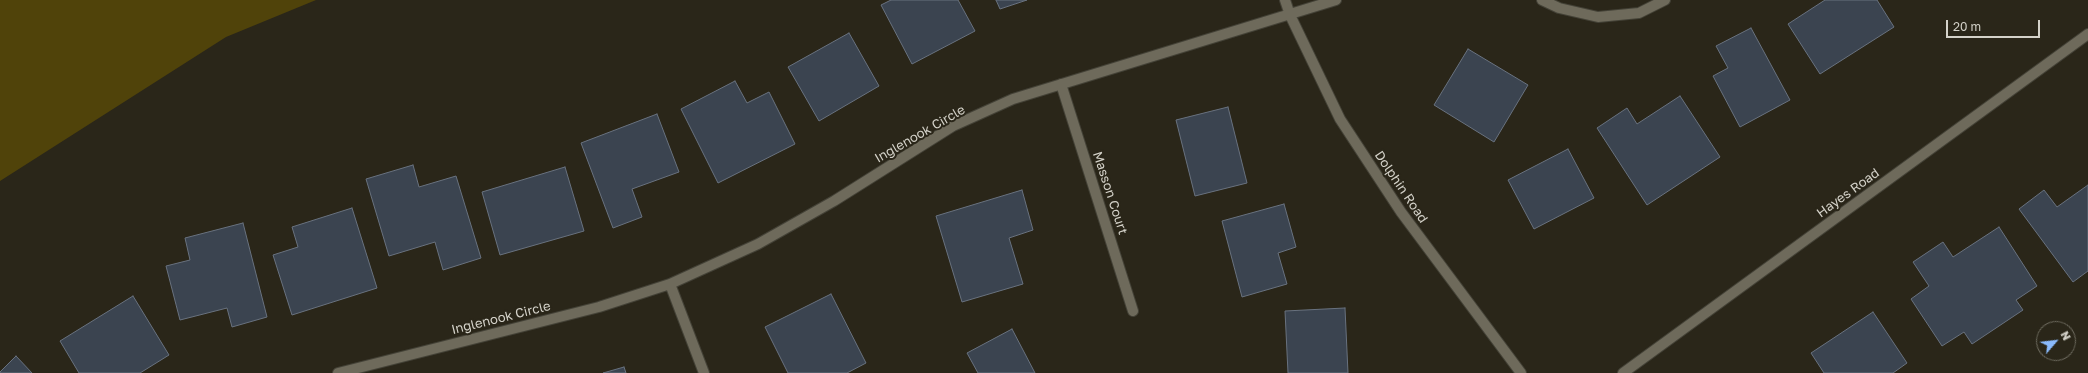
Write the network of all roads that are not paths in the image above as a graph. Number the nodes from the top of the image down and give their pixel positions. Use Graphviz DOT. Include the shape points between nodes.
graph roads {
  1 [pos="1285,0"];
  2 [pos="1336,0"];
  3 [pos="1542,0"];
  4 [pos="1665,0"];
  5 [pos="1290,15"];
  6 [pos="2088,34"];
  7 [pos="1061,84"];
  8 [pos="670,284"];
  9 [pos="1133,311"];
  10 [pos="338,373"];
  11 [pos="704,373"];
  12 [pos="1521,373"];
  13 [pos="1623,373"];
  1 -- 5 [label="street, Dolphin Road"];
  2 -- 5 [label="street, Inglenook Circle"];
  3 -- 4 [label="street" via="1559,8 1598,17 1639,13"];
  5 -- 7 [label="street, Inglenook Circle"];
  5 -- 12 [label="street, Dolphin Road" via="1340,119 1401,212"];
  6 -- 13 [label="street, Hayes Road"];
  7 -- 8 [label="street, Inglenook Circle" via="1013,99 953,126 834,201 758,244"];
  7 -- 9 [label="street, Masson Court"];
  8 -- 10 [label="street, Inglenook Circle" via="599,307"];
  8 -- 11 [label="street"];
}
